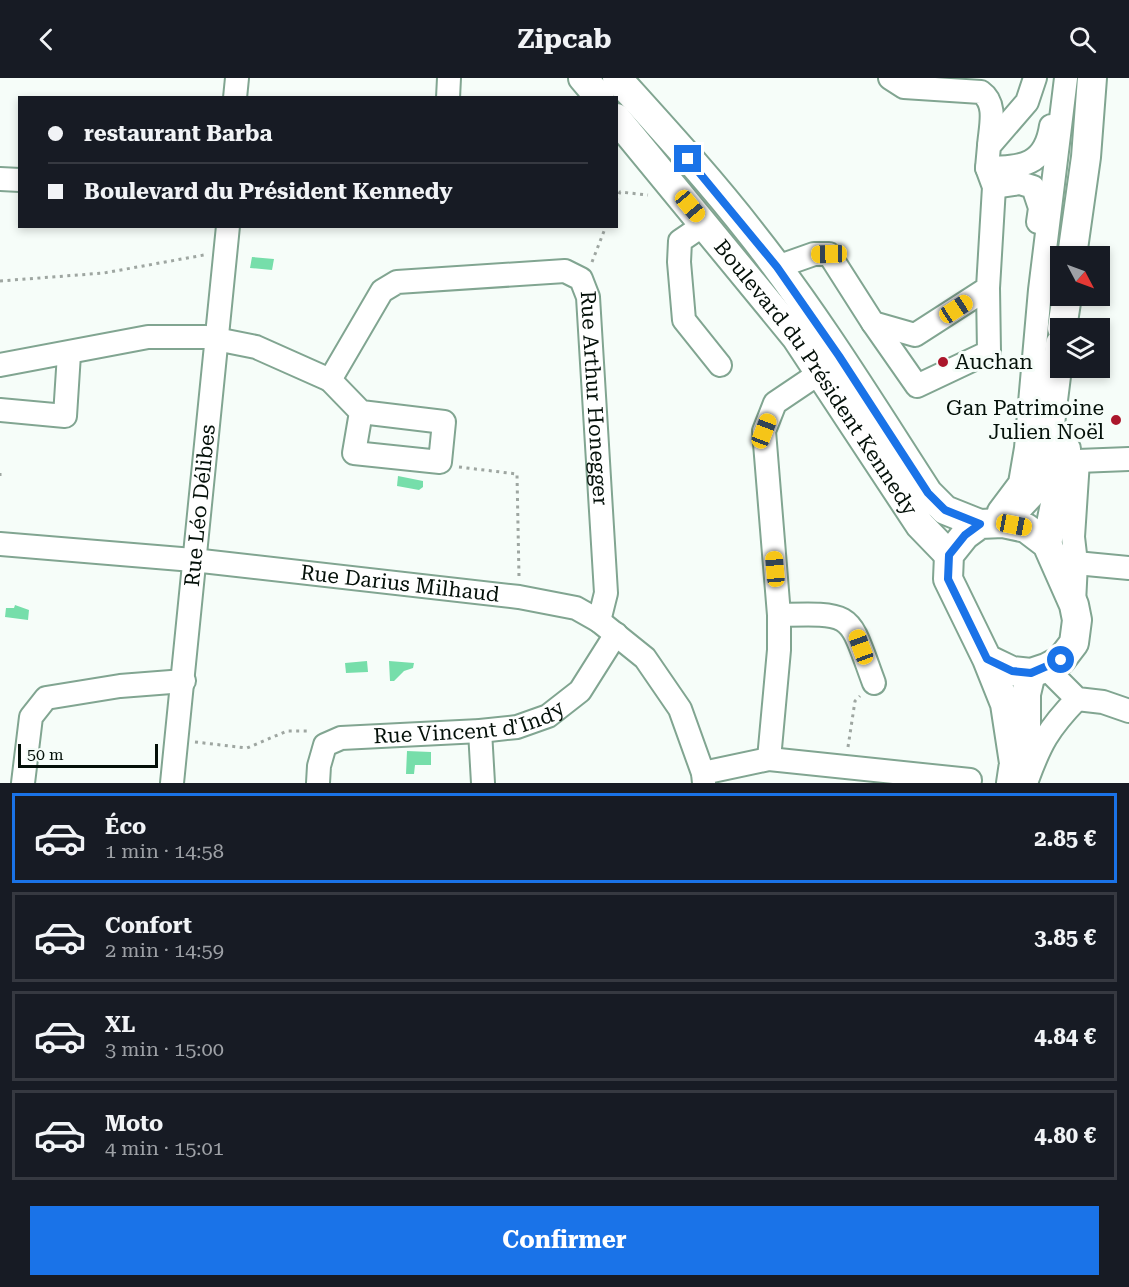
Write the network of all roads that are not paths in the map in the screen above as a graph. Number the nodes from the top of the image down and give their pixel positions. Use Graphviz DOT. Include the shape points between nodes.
graph roads {
  1 [pos="237,78"];
  2 [pos="449,78"];
  3 [pos="583,78"];
  4 [pos="603,78"];
  5 [pos="617,78"];
  6 [pos="890,78"];
  7 [pos="1035,78"];
  8 [pos="1064,78"];
  9 [pos="1092,78"];
  10 [pos="1107,78"];
  11 [pos="235,96"];
  12 [pos="448,96"];
  13 [pos="598,96"];
  14 [pos="618,120"];
  15 [pos="672,141"];
  16 [pos="990,167"];
  17 [pos="0,179"];
  18 [pos="18,180"];
  19 [pos="705,224"];
  20 [pos="228,228"];
  21 [pos="1055,246"];
  22 [pos="1073,246"];
  23 [pos="1089,246"];
  24 [pos="777,267"];
  25 [pos="988,288"];
  26 [pos="1050,289"];
  27 [pos="1051,306"];
  28 [pos="873,323"];
  29 [pos="218,340"];
  30 [pos="69,354"];
  31 [pos="0,365"];
  32 [pos="720,365"];
  33 [pos="821,372"];
  34 [pos="1056,378"];
  35 [pos="1075,378"];
  36 [pos="330,380"];
  37 [pos="0,410"];
  38 [pos="361,412"];
  39 [pos="1129,459"];
  40 [pos="1071,461"];
  41 [pos="991,524"];
  42 [pos="0,544"];
  43 [pos="1047,544"];
  44 [pos="949,555"];
  45 [pos="193,560"];
  46 [pos="1076,563"];
  47 [pos="1129,568"];
  48 [pos="1074,604"];
  49 [pos="779,615"];
  50 [pos="608,627"];
  51 [pos="987,659"];
  52 [pos="1046,667"];
  53 [pos="184,681"];
  54 [pos="874,683"];
  55 [pos="1077,699"];
  56 [pos="1103,702"];
  57 [pos="1129,711"];
  58 [pos="480,731"];
  59 [pos="769,759"];
  60 [pos="704,778"];
  61 [pos="1019,778"];
  62 [pos="970,780"];
  63 [pos="23,783"];
  64 [pos="172,783"];
  65 [pos="318,783"];
  66 [pos="483,783"];
  1 -- 11 [label="street"];
  2 -- 12 [label="street"];
  3 -- 13 [label="main road"];
  4 -- 15 [label="main road" via="632,110"];
  5 -- 15 [label="main road, Boulevard du Président Kennedy"];
  6 -- 16 [label="street" via="904,87 981,92 989,98"];
  7 -- 16 [label="street" via="1027,102"];
  8 -- 16 [label="street" via="1049,140 1042,151 1023,167"];
  8 -- 21 [label="street"];
  9 -- 22 [label="main road" via="1086,157"];
  10 -- 23 [label="main road"];
  14 -- 19 [label="main road, Boulevard du Président Kennedy"];
  15 -- 24 [label="main road, Boulevard du Président Kennedy"];
  16 -- 25 [label="street"];
  16 -- 26 [label="street" via="1037,193 1040,208 1033,268"];
  17 -- 18 [label="street"];
  19 -- 24 [label="main road" via="753,260"];
  19 -- 32 [label="street" via="680,241 684,320"];
  19 -- 33 [label="main road, Boulevard du Président Kennedy"];
  20 -- 29 [label="street, Rue Léo Délibes"];
  24 -- 28 [label="street" via="814,254 829,254"];
  24 -- 41 [label="main road, Boulevard du Président Kennedy" via="928,493 945,510"];
  25 -- 28 [label="street" via="915,335"];
  25 -- 28 [label="street" via="989,352 917,386"];
  27 -- 41 [label="street" via="1020,483"];
  29 -- 30 [label="street" via="148,337"];
  29 -- 36 [label="street" via="256,347"];
  29 -- 45 [label="street, Rue Léo Délibes"];
  30 -- 31 [label="street"];
  30 -- 37 [label="street" via="65,416"];
  33 -- 44 [label="main road, Boulevard du Président Kennedy" via="920,525"];
  33 -- 49 [label="street" via="775,403 764,431"];
  34 -- 41 [label="main road" via="1044,472 1034,490"];
  35 -- 40 [label="main road"];
  36 -- 38 [label="street"];
  36 -- 50 [label="street, Rue Arthur Honegger" via="382,291 397,282 565,271 581,279 588,297"];
  38 -- 38 [label="street" via="354,453 440,462 444,422"];
  39 -- 40 [label="street"];
  40 -- 43 [label="main road"];
  40 -- 46 [label="street"];
  41 -- 43 [label="main road" via="1026,528"];
  41 -- 44 [label="main road" via="965,535"];
  42 -- 45 [label="street, Rue Darius Milhaud"];
  43 -- 48 [label="main road"];
  44 -- 51 [label="main road" via="948,579"];
  45 -- 50 [label="street, Rue Darius Milhaud" via="519,597 576,608"];
  45 -- 53 [label="street, Rue Léo Délibes"];
  46 -- 47 [label="street"];
  46 -- 48 [label="street"];
  48 -- 52 [label="main road" via="1074,644"];
  49 -- 54 [label="street" via="830,614 841,618 854,628"];
  49 -- 59 [label="street"];
  50 -- 58 [label="street, Rue Vincent d'Indy" via="580,691 548,716 517,727"];
  50 -- 60 [label="street, Rue Darius Milhaud" via="645,658 680,709"];
  51 -- 52 [label="main road" via="1012,671"];
  51 -- 61 [label="main road" via="1005,704"];
  52 -- 55 [label="street"];
  52 -- 56 [label="street"];
  52 -- 61 [label="main road" via="1026,694"];
  53 -- 63 [label="street" via="46,698 31,717"];
  53 -- 64 [label="street, Rue Léo Délibes"];
  55 -- 56 [label="street"];
  55 -- 61 [label="street" via="1055,721"];
  56 -- 57 [label="street"];
  58 -- 65 [label="street, Rue Vincent d'Indy" via="341,738 325,745"];
  58 -- 66 [label="street"];
  59 -- 60 [label="street"];
  59 -- 62 [label="street"];
}
